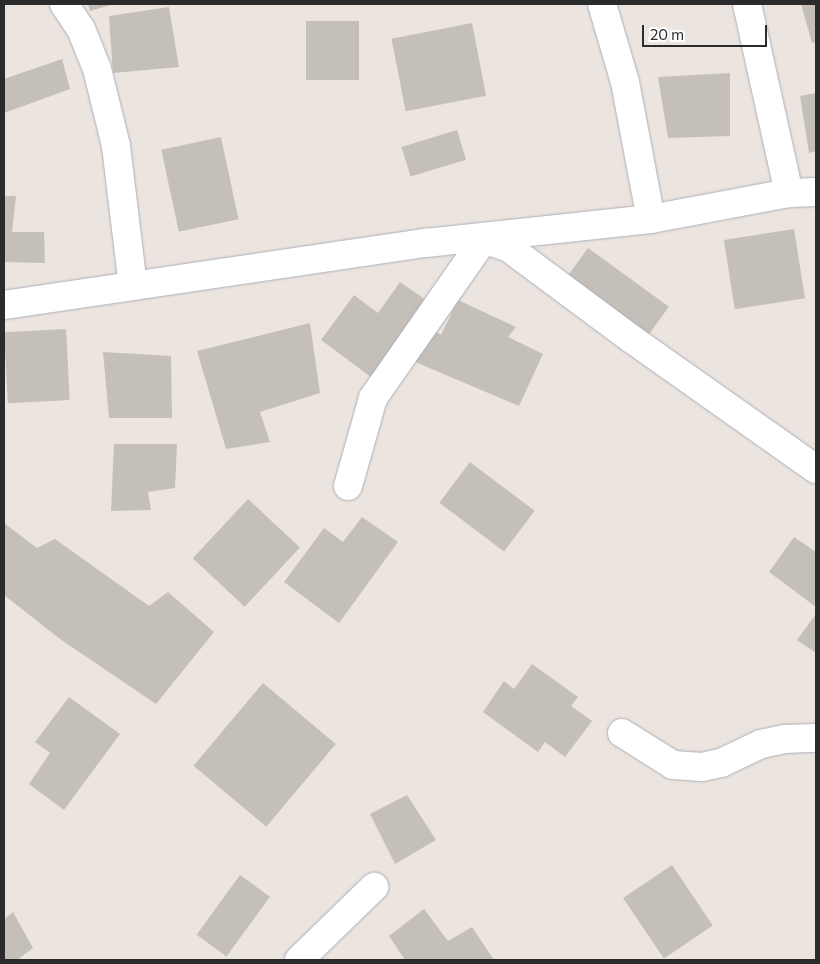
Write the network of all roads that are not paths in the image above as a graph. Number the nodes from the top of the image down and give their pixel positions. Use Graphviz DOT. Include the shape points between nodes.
graph roads {
  1 [pos="64,4"];
  2 [pos="602,4"];
  3 [pos="747,4"];
  4 [pos="816,192"];
  5 [pos="789,193"];
  6 [pos="651,219"];
  7 [pos="484,239"];
  8 [pos="133,286"];
  9 [pos="4,306"];
  10 [pos="816,469"];
  11 [pos="348,486"];
  12 [pos="622,733"];
  13 [pos="816,738"];
  14 [pos="374,888"];
  15 [pos="298,960"];
  1 -- 8 [label="street" via="81,29 97,69 116,146"];
  2 -- 6 [label="street" via="624,82"];
  3 -- 5 [label="street"];
  4 -- 5 [label="street"];
  5 -- 6 [label="street"];
  6 -- 7 [label="street"];
  7 -- 8 [label="street" via="426,243"];
  7 -- 10 [label="street" via="509,248"];
  7 -- 11 [label="street" via="373,398"];
  8 -- 9 [label="street"];
  12 -- 13 [label="street" via="673,765 702,767 721,763 761,744"];
  14 -- 15 [label="street"];
}
